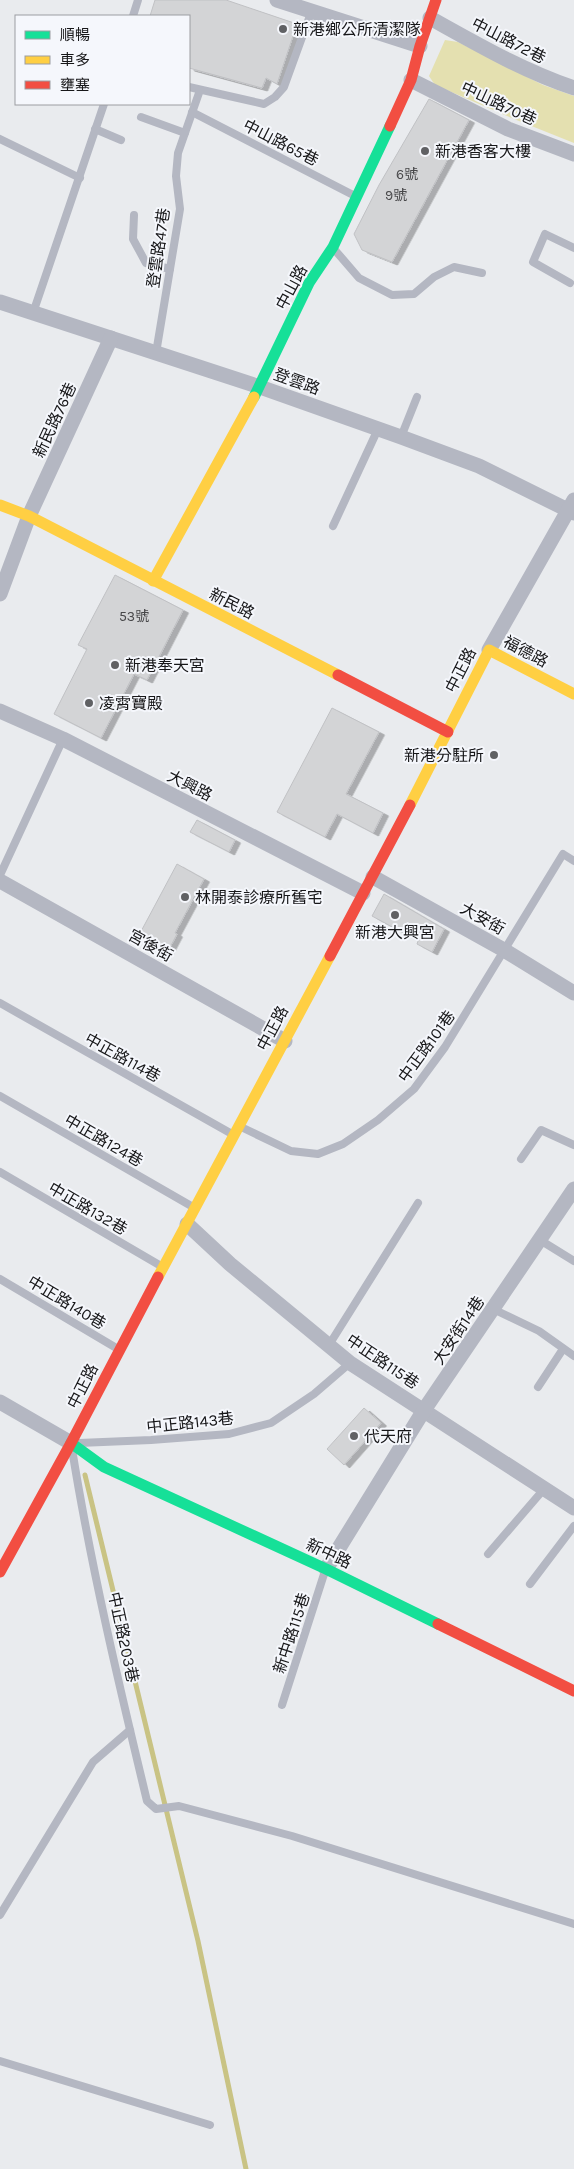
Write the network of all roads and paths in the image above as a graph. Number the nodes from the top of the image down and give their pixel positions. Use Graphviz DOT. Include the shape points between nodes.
graph roads {
  1 [pos="138,0"];
  2 [pos="277,0"];
  3 [pos="436,0"];
  4 [pos="312,10"];
  5 [pos="133,15"];
  6 [pos="430,18"];
  7 [pos="420,46"];
  8 [pos="412,80"];
  9 [pos="190,87"];
  10 [pos="574,88"];
  11 [pos="200,90"];
  12 [pos="104,105"];
  13 [pos="192,112"];
  14 [pos="141,117"];
  15 [pos="95,130"];
  16 [pos="185,133"];
  17 [pos="0,139"];
  18 [pos="121,140"];
  19 [pos="574,154"];
  20 [pos="80,178"];
  21 [pos="358,197"];
  22 [pos="134,215"];
  23 [pos="333,247"];
  24 [pos="574,248"];
  25 [pos="170,269"];
  26 [pos="482,273"];
  27 [pos="570,283"];
  28 [pos="0,302"];
  29 [pos="33,313"];
  30 [pos="111,338"];
  31 [pos="156,353"];
  32 [pos="260,387"];
  33 [pos="417,397"];
  34 [pos="378,429"];
  35 [pos="401,437"];
  36 [pos="0,505"];
  37 [pos="572,508"];
  38 [pos="29,516"];
  39 [pos="332,526"];
  40 [pos="153,581"];
  41 [pos="0,594"];
  42 [pos="489,650"];
  43 [pos="574,694"];
  44 [pos="0,710"];
  45 [pos="448,732"];
  46 [pos="63,739"];
  47 [pos="574,861"];
  48 [pos="0,875"];
  49 [pos="373,877"];
  50 [pos="0,881"];
  51 [pos="363,893"];
  52 [pos="504,950"];
  53 [pos="574,993"];
  54 [pos="0,1004"];
  55 [pos="285,1040"];
  56 [pos="0,1096"];
  57 [pos="236,1131"];
  58 [pos="574,1145"];
  59 [pos="521,1159"];
  60 [pos="0,1172"];
  61 [pos="574,1189"];
  62 [pos="418,1203"];
  63 [pos="195,1208"];
  64 [pos="187,1224"];
  65 [pos="540,1240"];
  66 [pos="574,1261"];
  67 [pos="163,1266"];
  68 [pos="0,1278"];
  69 [pos="493,1308"];
  70 [pos="328,1345"];
  71 [pos="563,1349"];
  72 [pos="120,1350"];
  73 [pos="574,1356"];
  74 [pos="350,1363"];
  75 [pos="538,1387"];
  76 [pos="0,1402"];
  77 [pos="424,1410"];
  78 [pos="72,1443"];
  79 [pos="544,1489"];
  80 [pos="574,1508"];
  81 [pos="574,1526"];
  82 [pos="488,1554"];
  83 [pos="326,1569"];
  84 [pos="0,1572"];
  85 [pos="530,1584"];
  86 [pos="574,1692"];
  87 [pos="282,1705"];
  88 [pos="130,1730"];
  89 [pos="0,1915"];
  90 [pos="574,1924"];
  91 [pos="0,2061"];
  92 [pos="210,2125"];
  1 -- 5 [label="lane"];
  2 -- 4 [label="street"];
  3 -- 6 [label="main road, 中山路"];
  4 -- 7 [label="street"];
  4 -- 11 [label="lane" via="284,87 276,98 264,104"];
  6 -- 7 [label="main road, 中山路"];
  6 -- 10 [label="street, 中山路72巷" via="542,77"];
  7 -- 8 [label="main road, 中山路"];
  8 -- 19 [label="street, 中山路70巷" via="508,129"];
  8 -- 21 [label="main road, 中山路"];
  9 -- 11 [label="lane"];
  11 -- 13 [label="lane, 登雲路47巷"];
  12 -- 15 [label="lane"];
  13 -- 16 [label="lane, 登雲路47巷"];
  13 -- 21 [label="lane, 中山路65巷"];
  14 -- 16 [label="lane"];
  15 -- 18 [label="lane"];
  15 -- 20 [label="lane"];
  16 -- 25 [label="lane, 登雲路47巷" via="178,153 176,176 180,209"];
  17 -- 20 [label="lane"];
  20 -- 29 [label="lane"];
  21 -- 23 [label="main road, 中山路"];
  22 -- 25 [label="lane" via="133,238 146,263"];
  23 -- 26 [label="lane" via="360,278 392,294 414,294 434,277 454,267"];
  23 -- 32 [label="main road, 中山路" via="309,283"];
  24 -- 27 [label="lane" via="545,234 533,262"];
  25 -- 31 [label="lane, 登雲路47巷"];
  28 -- 29 [label="street, 登雲路"];
  29 -- 30 [label="street, 登雲路"];
  30 -- 31 [label="street, 登雲路"];
  30 -- 38 [label="street, 新民路76巷"];
  31 -- 32 [label="street, 登雲路"];
  32 -- 34 [label="street, 登雲路"];
  32 -- 40 [label="main road, 中山路"];
  33 -- 35 [label="lane"];
  34 -- 35 [label="street, 登雲路"];
  34 -- 39 [label="lane"];
  35 -- 37 [label="street, 登雲路" via="479,466"];
  36 -- 38 [label="main road, 新民路"];
  37 -- 42 [label="street, 中正路"];
  38 -- 40 [label="main road, 新民路"];
  38 -- 41 [label="street, 新民路76巷"];
  40 -- 45 [label="main road, 新民路"];
  42 -- 43 [label="main road, 福德路"];
  42 -- 45 [label="main road, 中正路"];
  44 -- 46 [label="street, 大興路"];
  45 -- 49 [label="main road, 中正路"];
  46 -- 48 [label="lane"];
  46 -- 51 [label="street, 大興路"];
  47 -- 52 [label="lane, 中正路101巷" via="563,854"];
  49 -- 51 [label="main road, 中正路"];
  49 -- 52 [label="street, 大安街"];
  50 -- 55 [label="street, 宮後街"];
  51 -- 55 [label="main road, 中正路"];
  52 -- 53 [label="street, 大安街"];
  52 -- 57 [label="lane, 中正路101巷" via="446,1047 414,1089 343,1144 318,1154 291,1151"];
  54 -- 57 [label="lane, 中正路114巷"];
  55 -- 57 [label="main road, 中正路"];
  56 -- 63 [label="lane, 中正路124巷"];
  57 -- 63 [label="main road, 中正路"];
  58 -- 59 [label="lane" via="541,1130"];
  60 -- 67 [label="lane, 中正路132巷"];
  61 -- 65 [label="street, 大安街14巷"];
  62 -- 70 [label="lane"];
  63 -- 64 [label="main road, 中正路"];
  64 -- 67 [label="main road, 中正路"];
  64 -- 70 [label="street, 中正路115巷"];
  65 -- 66 [label="lane"];
  65 -- 69 [label="street, 大安街14巷"];
  67 -- 72 [label="main road, 中正路"];
  68 -- 72 [label="lane, 中正路140巷"];
  69 -- 71 [label="lane" via="539,1331"];
  69 -- 77 [label="street, 大安街14巷"];
  70 -- 74 [label="street, 中正路115巷"];
  71 -- 73 [label="lane"];
  71 -- 75 [label="lane"];
  72 -- 78 [label="main road, 中正路"];
  74 -- 77 [label="street, 中正路115巷"];
  74 -- 78 [label="lane, 中正路143巷" via="307,1399 271,1422 254,1427 229,1434"];
  76 -- 78 [label="street"];
  77 -- 79 [label="street, 中正路115巷"];
  77 -- 83 [label="street, 大安街14巷"];
  78 -- 83 [label="main road, 新中路" via="104,1467"];
  78 -- 84 [label="main road, 中正路"];
  78 -- 88 [label="lane, 中正路203巷"];
  79 -- 80 [label="street, 中正路115巷"];
  79 -- 82 [label="lane"];
  81 -- 85 [label="lane"];
  83 -- 86 [label="main road, 新中路"];
  83 -- 87 [label="lane, 新中路115巷"];
  88 -- 89 [label="lane" via="93,1762"];
  88 -- 90 [label="lane, 中正路203巷" via="147,1801 156,1809 179,1806 292,1836"];
  91 -- 92 [label="lane"];
}
